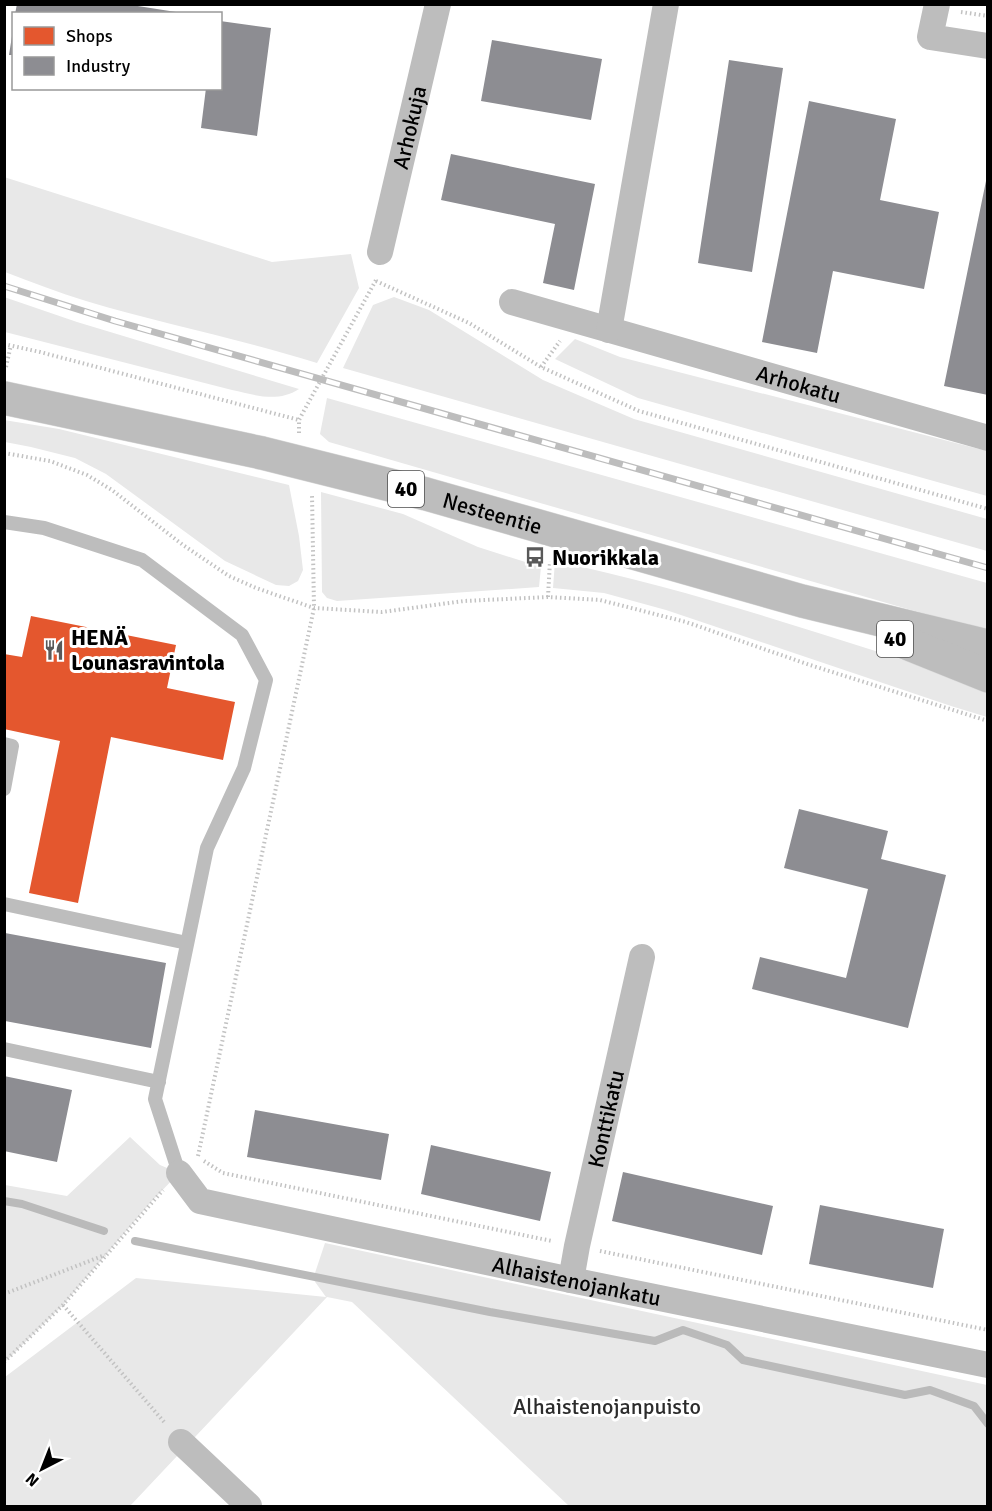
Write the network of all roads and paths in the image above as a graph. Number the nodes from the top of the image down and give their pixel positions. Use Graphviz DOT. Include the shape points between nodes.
graph roads {
  1 [pos="438,4"];
  2 [pos="666,4"];
  3 [pos="937,4"];
  4 [pos="987,46"];
  5 [pos="380,252"];
  6 [pos="512,302"];
  7 [pos="609,330"];
  8 [pos="4,344"];
  9 [pos="11,345"];
  10 [pos="5,383"];
  11 [pos="987,438"];
  12 [pos="4,453"];
  13 [pos="312,495"];
  14 [pos="987,509"];
  15 [pos="4,522"];
  16 [pos="550,561"];
  17 [pos="548,597"];
  18 [pos="802,601"];
  19 [pos="314,608"];
  20 [pos="987,646"];
  21 [pos="987,676"];
  22 [pos="987,722"];
  23 [pos="4,744"];
  24 [pos="4,789"];
  25 [pos="4,904"];
  26 [pos="187,943"];
  27 [pos="642,957"];
  28 [pos="4,1049"];
  29 [pos="159,1082"];
  30 [pos="179,1173"];
  31 [pos="105,1255"];
  32 [pos="571,1280"];
  33 [pos="4,1294"];
  34 [pos="63,1305"];
  35 [pos="4,1362"];
  36 [pos="987,1365"];
  37 [pos="181,1442"];
  38 [pos="249,1506"];
  1 -- 5 [label="street, Arhokuja"];
  2 -- 7 [label="street"];
  3 -- 4 [label="street" via="930,37"];
  6 -- 7 [label="street, Arhokatu"];
  7 -- 11 [label="street, Arhokatu"];
  8 -- 9 [label="path"];
  9 -- 10 [label="path"];
  9 -- 14 [label="path" via="300,420 376,281 469,323 541,367 639,411"];
  10 -- 18 [label="main road, Nesteentie / 40" via="404,488"];
  12 -- 19 [label="path" via="50,461 87,475 229,576"];
  13 -- 19 [label="path"];
  15 -- 26 [label="lane" via="44,528 142,560 242,635 266,680 244,768 207,848"];
  16 -- 17 [label="path"];
  17 -- 19 [label="path" via="464,601 382,612"];
  17 -- 22 [label="path" via="600,600 686,622"];
  18 -- 20 [label="main road, Nesteentie / 40"];
  18 -- 21 [label="main road, Nesteentie / 40"];
  19 -- 30 [label="path" via="198,1156"];
  23 -- 24 [label="lane" via="12,746"];
  25 -- 26 [label="lane"];
  26 -- 29 [label="lane"];
  27 -- 32 [label="street, Konttikatu"];
  28 -- 29 [label="lane"];
  29 -- 30 [label="lane" via="156,1099"];
  30 -- 31 [label="path"];
  30 -- 32 [label="street, Alhaistenojankatu" via="201,1201"];
  31 -- 33 [label="path"];
  31 -- 34 [label="path"];
  32 -- 36 [label="street, Alhaistenojankatu"];
  34 -- 35 [label="path"];
  34 -- 37 [label="path"];
  37 -- 38 [label="street"];
}
